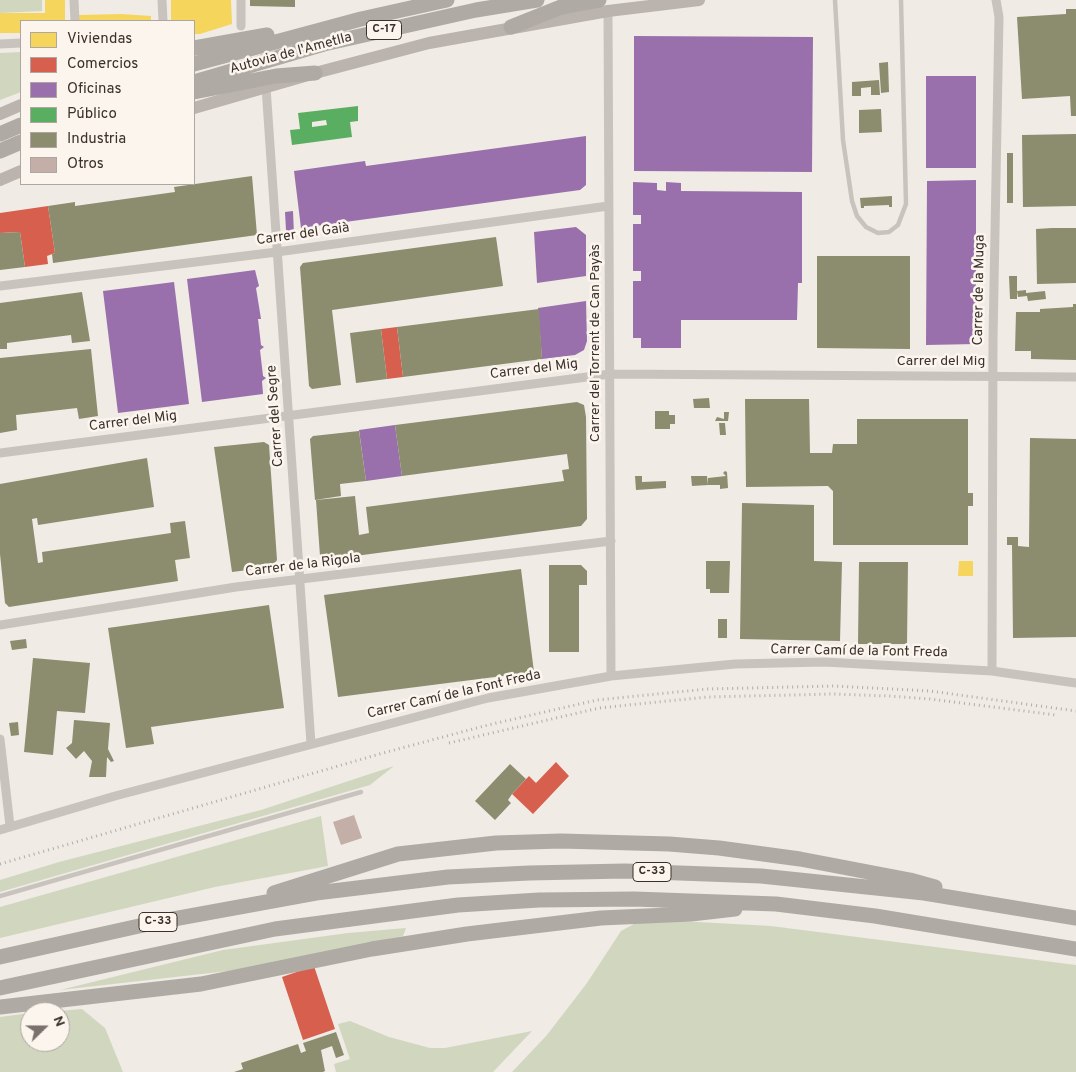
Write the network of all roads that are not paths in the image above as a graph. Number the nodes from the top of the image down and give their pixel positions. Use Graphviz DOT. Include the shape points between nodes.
graph roads {
  1 [pos="74,0"];
  2 [pos="162,0"];
  3 [pos="240,0"];
  4 [pos="447,0"];
  5 [pos="537,0"];
  6 [pos="700,0"];
  7 [pos="835,0"];
  8 [pos="901,0"];
  9 [pos="996,0"];
  10 [pos="603,6"];
  11 [pos="75,20"];
  12 [pos="163,20"];
  13 [pos="241,26"];
  14 [pos="511,27"];
  15 [pos="306,33"];
  16 [pos="20,43"];
  17 [pos="0,44"];
  18 [pos="195,48"];
  19 [pos="195,64"];
  20 [pos="314,73"];
  21 [pos="195,82"];
  22 [pos="266,87"];
  23 [pos="195,92"];
  24 [pos="20,105"];
  25 [pos="195,108"];
  26 [pos="0,114"];
  27 [pos="20,125"];
  28 [pos="0,134"];
  29 [pos="20,142"];
  30 [pos="0,151"];
  31 [pos="20,171"];
  32 [pos="0,180"];
  33 [pos="608,206"];
  34 [pos="278,252"];
  35 [pos="0,286"];
  36 [pos="610,374"];
  37 [pos="993,376"];
  38 [pos="1076,377"];
  39 [pos="290,415"];
  40 [pos="0,453"];
  41 [pos="611,542"];
  42 [pos="301,581"];
  43 [pos="0,625"];
  44 [pos="992,671"];
  45 [pos="611,676"];
  46 [pos="1076,683"];
  47 [pos="0,739"];
  48 [pos="311,744"];
  49 [pos="361,792"];
  50 [pos="3,794"];
  51 [pos="10,826"];
  52 [pos="0,830"];
  53 [pos="0,896"];
  54 [pos="979,902"];
  55 [pos="776,904"];
  56 [pos="228,909"];
  57 [pos="1076,918"];
  58 [pos="1076,949"];
  59 [pos="0,957"];
  60 [pos="0,988"];
  61 [pos="0,1008"];
  1 -- 11 [label="street"];
  2 -- 12 [label="street"];
  3 -- 13 [label="street"];
  4 -- 15 [label="highway, Autovia de l'Ametlla / C-17"];
  5 -- 21 [label="highway, Autovia de l'Ametlla / C-17" via="476,10 324,44"];
  6 -- 10 [label="main road"];
  7 -- 8 [label="lane" via="844,140 852,201 857,216 878,234 889,232 898,225 906,204"];
  9 -- 37 [label="street, Carrer de la Muga"];
  10 -- 14 [label="highway" via="561,7"];
  10 -- 33 [label="street, Carrer del Torrent de Can Payàs"];
  14 -- 20 [label="main road" via="429,43"];
  15 -- 18 [label="highway" via="284,32"];
  15 -- 19 [label="highway, Autovia de l'Ametlla / C-17"];
  16 -- 17 [label="street"];
  20 -- 22 [label="main road"];
  20 -- 23 [label="highway" via="276,76"];
  22 -- 25 [label="main road"];
  22 -- 34 [label="street, Carrer del Segre"];
  24 -- 26 [label="main road"];
  27 -- 28 [label="highway"];
  29 -- 30 [label="highway"];
  31 -- 32 [label="main road"];
  33 -- 34 [label="street, Carrer del Gaià"];
  33 -- 36 [label="street, Carrer del Torrent de Can Payàs"];
  34 -- 35 [label="street, Carrer del Gaià"];
  34 -- 39 [label="street, Carrer del Segre"];
  36 -- 37 [label="street, Carrer del Mig"];
  36 -- 39 [label="street, Carrer del Mig"];
  36 -- 41 [label="street, Carrer del Torrent de Can Payàs"];
  37 -- 38 [label="street, Carrer del Mig"];
  37 -- 44 [label="street, Carrer de la Muga"];
  39 -- 40 [label="street, Carrer del Mig"];
  39 -- 42 [label="street, Carrer del Segre"];
  41 -- 42 [label="street, Carrer de la Rigola"];
  41 -- 45 [label="street, Carrer del Torrent de Can Payàs"];
  42 -- 43 [label="street, Carrer de la Rigola" via="236,587"];
  42 -- 48 [label="street, Carrer del Segre"];
  44 -- 45 [label="street, Carrer Camí de la Font Freda" via="799,662 735,664"];
  44 -- 46 [label="street, Carrer Camí de la Font Freda"];
  45 -- 48 [label="street, Carrer Camí de la Font Freda" via="496,696"];
  47 -- 50 [label="street"];
  48 -- 51 [label="street, Carrer Camí de la Font Freda"];
  49 -- 53 [label="lane"];
  50 -- 51 [label="street"];
  51 -- 52 [label="street, Carrer Camí de la Font Freda"];
  54 -- 56 [label="highway, C-33" via="761,876 624,871 448,877 316,893"];
  54 -- 56 [label="highway" via="910,880 800,859 669,844 561,841 487,844 398,854 328,874"];
  54 -- 57 [label="highway, C-33"];
  55 -- 58 [label="highway, C-33" via="876,916"];
  55 -- 60 [label="highway, C-33" via="634,899 458,905 275,929"];
  55 -- 61 [label="highway" via="691,914 601,918 467,934 381,947 201,984"];
  56 -- 59 [label="highway, C-33"];
}
